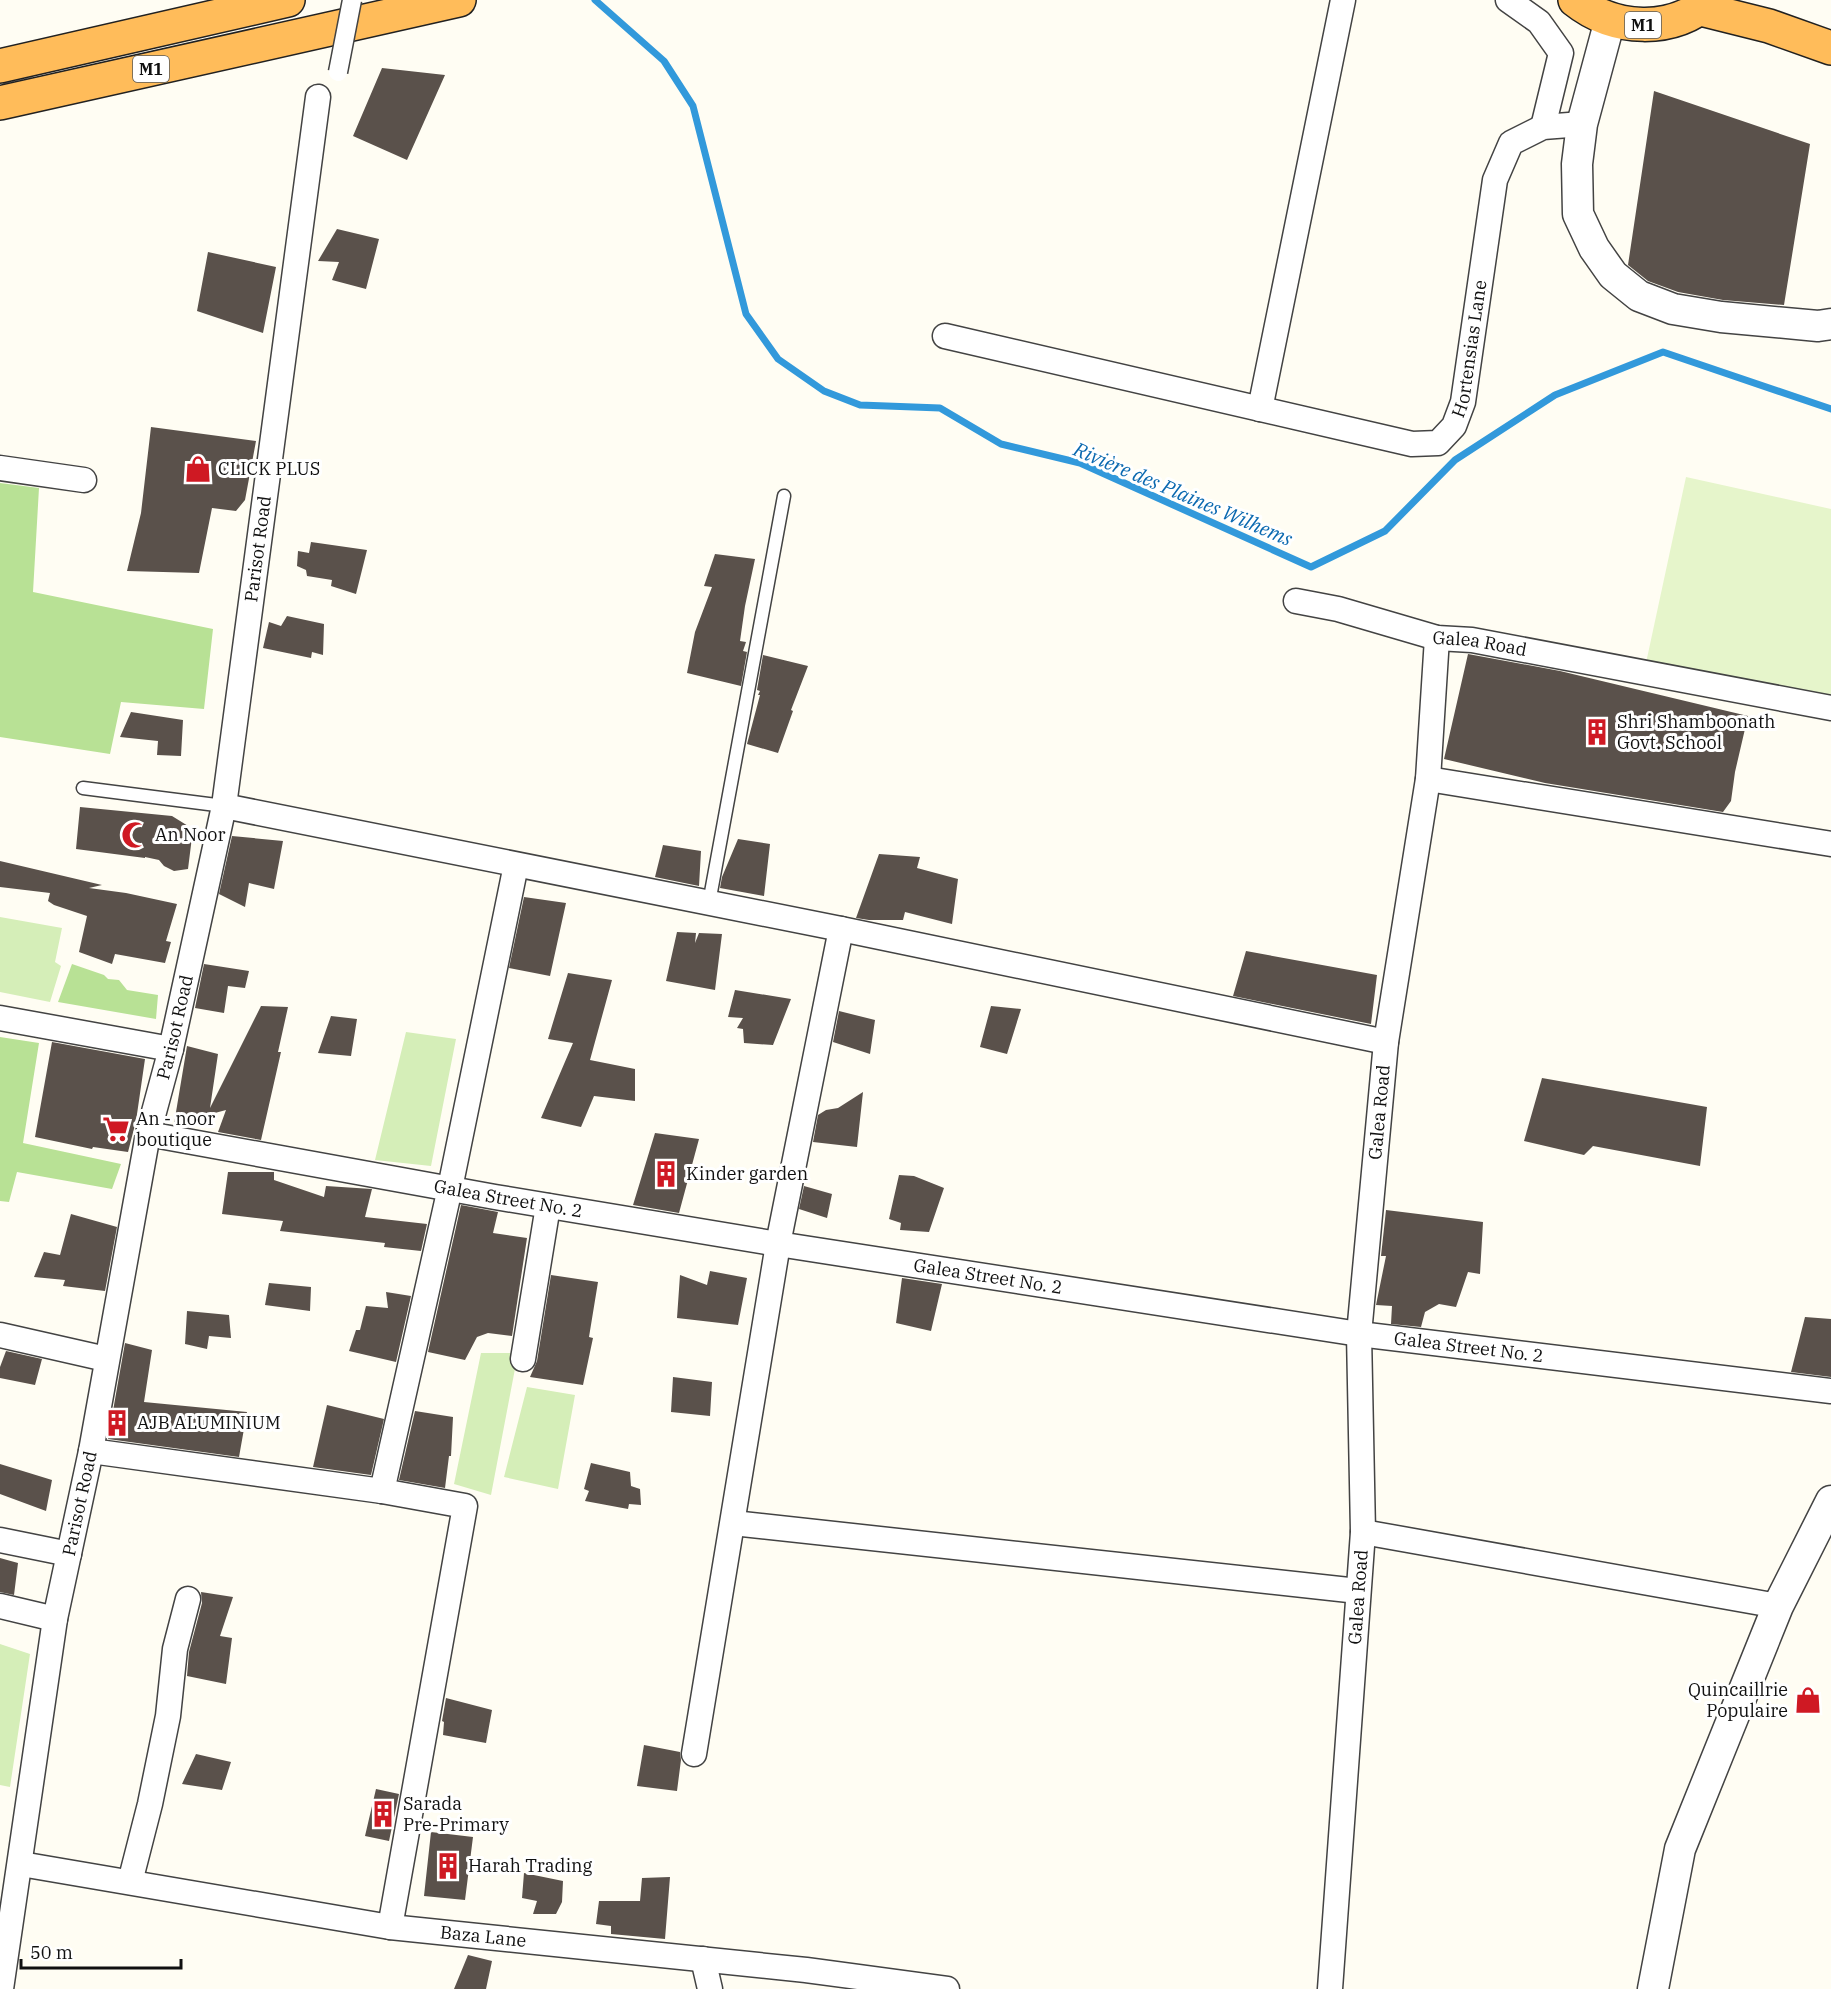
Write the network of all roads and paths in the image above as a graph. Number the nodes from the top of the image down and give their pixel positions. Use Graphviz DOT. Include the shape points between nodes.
graph roads {
  1 [pos="288,0"];
  2 [pos="352,0"];
  3 [pos="459,0"];
  4 [pos="1343,0"];
  5 [pos="1508,0"];
  6 [pos="1575,0"];
  7 [pos="1705,4"];
  8 [pos="1610,20"];
  9 [pos="1831,48"];
  10 [pos="0,66"];
  11 [pos="338,72"];
  12 [pos="318,97"];
  13 [pos="0,102"];
  14 [pos="1582,124"];
  15 [pos="1543,127"];
  16 [pos="1831,324"];
  17 [pos="945,336"];
  18 [pos="1260,409"];
  19 [pos="0,468"];
  20 [pos="84,480"];
  21 [pos="784,496"];
  22 [pos="1296,601"];
  23 [pos="1437,638"];
  24 [pos="1831,708"];
  25 [pos="1428,779"];
  26 [pos="83,788"];
  27 [pos="224,806"];
  28 [pos="1831,844"];
  29 [pos="516,864"];
  30 [pos="709,903"];
  31 [pos="841,929"];
  32 [pos="0,1018"];
  33 [pos="1386,1042"];
  34 [pos="171,1050"];
  35 [pos="148,1134"];
  36 [pos="450,1188"];
  37 [pos="548,1206"];
  38 [pos="778,1245"];
  39 [pos="1359,1334"];
  40 [pos="0,1335"];
  41 [pos="106,1359"];
  42 [pos="523,1359"];
  43 [pos="1831,1391"];
  44 [pos="91,1451"];
  45 [pos="382,1491"];
  46 [pos="1831,1501"];
  47 [pos="734,1523"];
  48 [pos="1825,1529"];
  49 [pos="1363,1532"];
  50 [pos="0,1540"];
  51 [pos="69,1554"];
  52 [pos="1358,1592"];
  53 [pos="188,1599"];
  54 [pos="0,1606"];
  55 [pos="1778,1606"];
  56 [pos="55,1619"];
  57 [pos="694,1754"];
  58 [pos="21,1864"];
  59 [pos="130,1882"];
  60 [pos="390,1927"];
  61 [pos="703,1959"];
  62 [pos="806,1976"];
  63 [pos="1,1989"];
  64 [pos="710,1989"];
  65 [pos="947,1989"];
  66 [pos="1330,1989"];
  67 [pos="1653,1989"];
  1 -- 10 [label="highway, M1"];
  2 -- 11 [label="street, bridge"];
  3 -- 13 [label="highway, M1"];
  4 -- 18 [label="street"];
  5 -- 15 [label="street" via="1539,22 1561,53"];
  6 -- 8 [label="highway, M1"];
  7 -- 8 [label="highway, M1" via="1679,19 1656,24"];
  7 -- 9 [label="highway, M1"];
  8 -- 14 [label="street"];
  12 -- 27 [label="street, Parisot Road"];
  14 -- 15 [label="street, Hortensias Lane"];
  14 -- 16 [label="street" via="1577,164 1578,214 1594,248 1613,275 1639,296 1673,309 1721,317"];
  15 -- 18 [label="street, Hortensias Lane" via="1511,143 1495,180 1463,402 1454,426 1438,443 1412,444"];
  17 -- 18 [label="street, Hortensias Lane"];
  19 -- 20 [label="street"];
  21 -- 30 [label="lane"];
  22 -- 23 [label="street"];
  23 -- 24 [label="street, Galea Road" via="1472,640"];
  23 -- 25 [label="street, Galea Road"];
  25 -- 28 [label="street"];
  25 -- 33 [label="street, Galea Road"];
  26 -- 27 [label="lane"];
  27 -- 29 [label="street"];
  27 -- 34 [label="street, Parisot Road"];
  29 -- 30 [label="street"];
  29 -- 36 [label="street"];
  30 -- 31 [label="street"];
  31 -- 33 [label="street"];
  31 -- 38 [label="street"];
  32 -- 34 [label="street"];
  33 -- 39 [label="street, Galea Road"];
  34 -- 35 [label="street, Parisot Road"];
  35 -- 36 [label="street, Galea Street No. 2"];
  35 -- 41 [label="street, Parisot Road"];
  36 -- 37 [label="street, Galea Street No. 2"];
  36 -- 45 [label="street"];
  37 -- 38 [label="street, Galea Street No. 2"];
  37 -- 42 [label="street"];
  38 -- 39 [label="street, Galea Street No. 2"];
  38 -- 47 [label="street"];
  39 -- 43 [label="street, Galea Street No. 2"];
  39 -- 49 [label="street, Galea Road"];
  40 -- 41 [label="street"];
  41 -- 44 [label="street, Parisot Road"];
  44 -- 45 [label="street"];
  44 -- 51 [label="street, Parisot Road"];
  45 -- 60 [label="street" via="465,1506"];
  46 -- 48 [label="street"];
  47 -- 52 [label="street"];
  47 -- 57 [label="street"];
  48 -- 55 [label="street"];
  49 -- 52 [label="street, Galea Road"];
  49 -- 55 [label="street"];
  50 -- 51 [label="street"];
  51 -- 56 [label="street, Parisot Road"];
  52 -- 66 [label="street, Galea Road"];
  53 -- 59 [label="street" via="150,1804"];
  54 -- 56 [label="street"];
  55 -- 67 [label="street" via="1680,1849"];
  56 -- 58 [label="street, Parisot Road"];
  58 -- 59 [label="street, Baza Lane"];
  58 -- 63 [label="street, Parisot Road"];
  59 -- 60 [label="street, Baza Lane"];
  60 -- 61 [label="street, Baza Lane"];
  61 -- 62 [label="street, Baza Lane"];
  61 -- 64 [label="street"];
  62 -- 65 [label="street, Baza Lane"];
}
